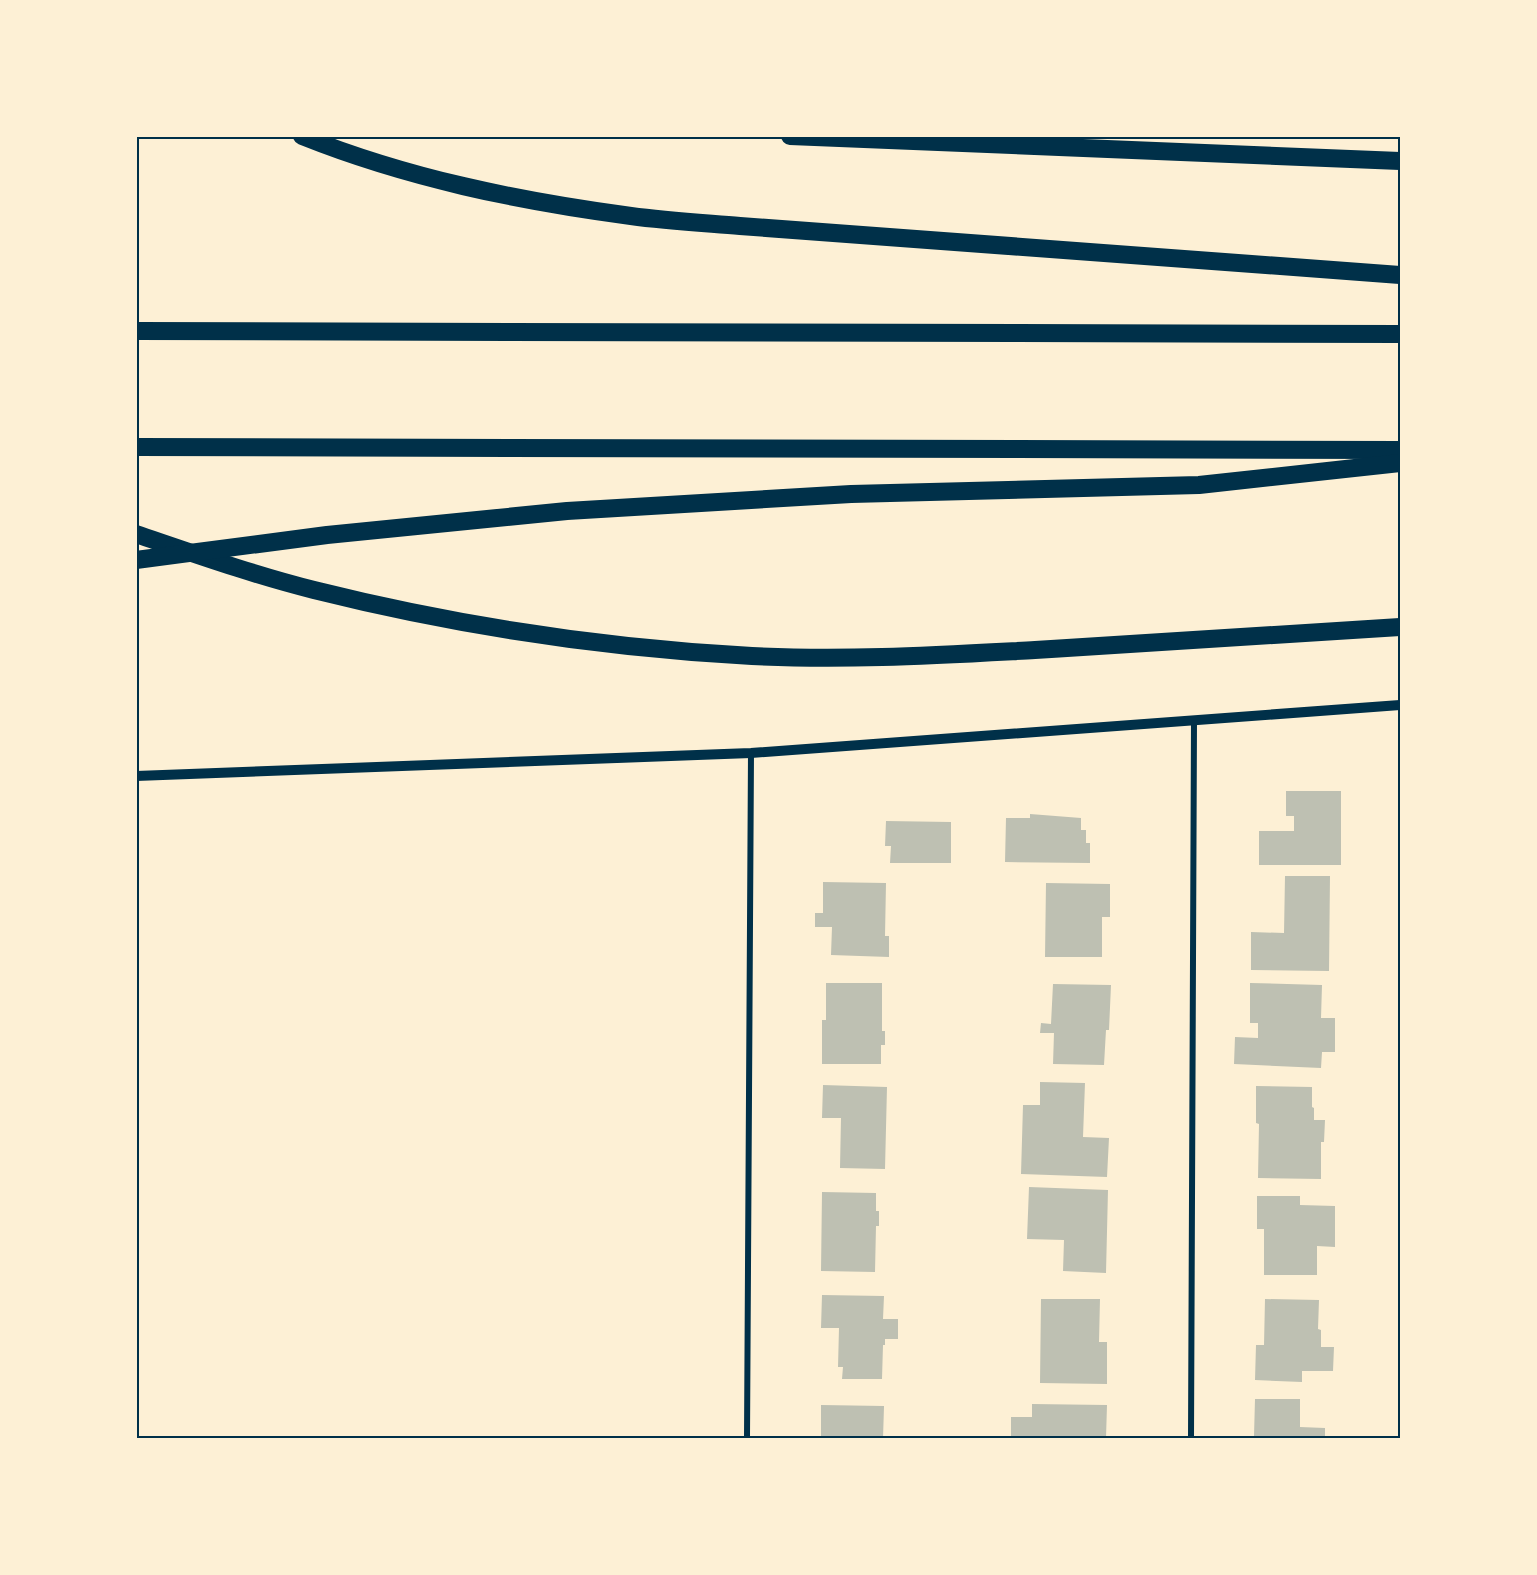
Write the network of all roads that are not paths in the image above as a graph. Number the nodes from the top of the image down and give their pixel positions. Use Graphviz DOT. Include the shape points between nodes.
graph roads {
  1 [pos="302,136"];
  2 [pos="790,136"];
  3 [pos="1401,161"];
  4 [pos="1401,275"];
  5 [pos="136,331"];
  6 [pos="1401,334"];
  7 [pos="136,447"];
  8 [pos="1401,450"];
  9 [pos="1401,464"];
  10 [pos="136,534"];
  11 [pos="136,560"];
  12 [pos="1401,627"];
  13 [pos="1401,705"];
  14 [pos="1194,720"];
  15 [pos="751,753"];
  16 [pos="136,776"];
  17 [pos="747,1438"];
  18 [pos="1191,1438"];
  1 -- 4 [label="highway" via="434,180 530,201 632,217"];
  2 -- 3 [label="highway"];
  5 -- 6 [label="highway"];
  7 -- 8 [label="highway"];
  9 -- 11 [label="highway" via="1188,486 851,494 493,517"];
  10 -- 12 [label="highway" via="311,590 527,633 636,648 846,658"];
  13 -- 14 [label="street"];
  14 -- 15 [label="street"];
  14 -- 18 [label="street"];
  15 -- 16 [label="street"];
  15 -- 17 [label="street"];
}
